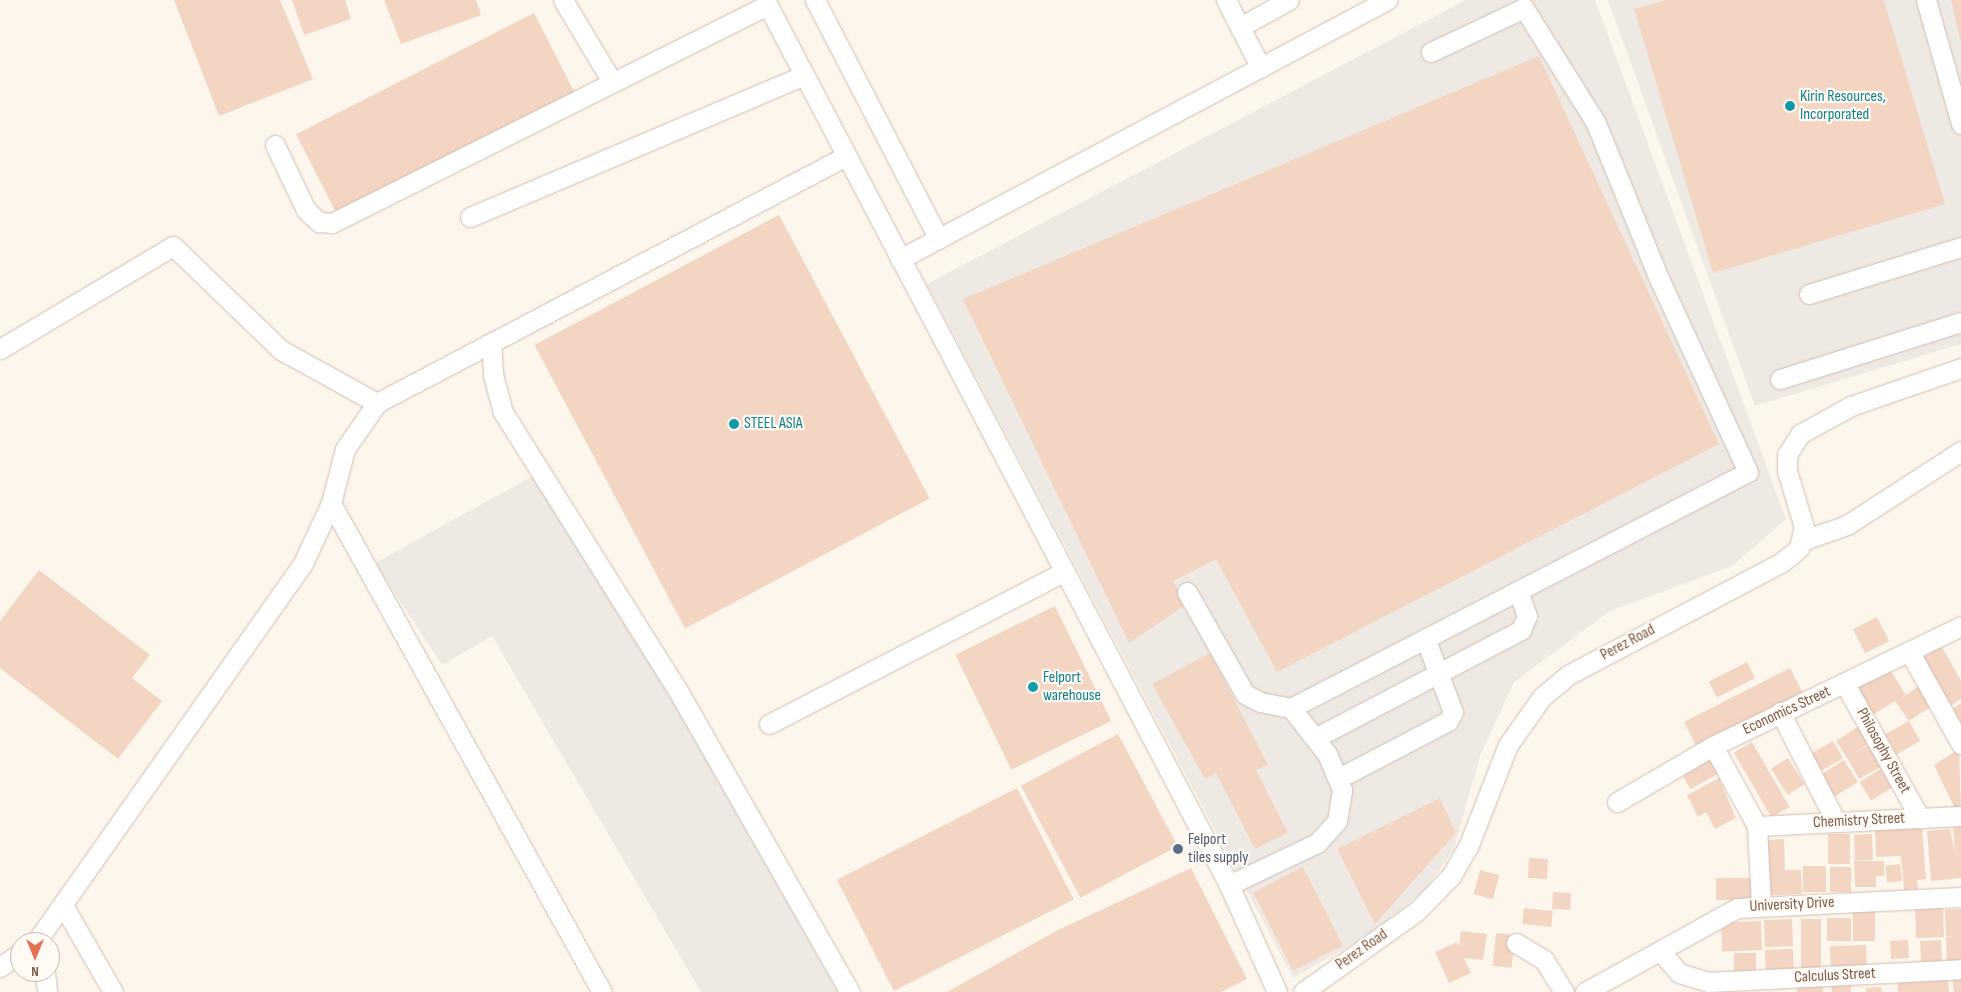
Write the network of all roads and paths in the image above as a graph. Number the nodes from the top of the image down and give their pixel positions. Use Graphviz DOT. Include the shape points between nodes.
graph roads {
  1 [pos="563,0"];
  2 [pos="815,0"];
  3 [pos="1226,0"];
  4 [pos="1288,0"];
  5 [pos="1387,0"];
  6 [pos="1926,0"];
  7 [pos="766,3"];
  8 [pos="1240,27"];
  9 [pos="1431,52"];
  10 [pos="1261,68"];
  11 [pos="804,75"];
  12 [pos="611,80"];
  13 [pos="1961,124"];
  14 [pos="275,145"];
  15 [pos="846,156"];
  16 [pos="470,217"];
  17 [pos="939,238"];
  18 [pos="1961,247"];
  19 [pos="900,259"];
  20 [pos="1809,294"];
  21 [pos="1961,322"];
  22 [pos="491,343"];
  23 [pos="0,349"];
  24 [pos="1961,368"];
  25 [pos="1780,379"];
  26 [pos="377,404"];
  27 [pos="1961,451"];
  28 [pos="331,503"];
  29 [pos="1804,540"];
  30 [pos="1064,572"];
  31 [pos="1518,591"];
  32 [pos="1188,592"];
  33 [pos="1961,626"];
  34 [pos="1426,638"];
  35 [pos="1908,651"];
  36 [pos="1441,673"];
  37 [pos="1845,684"];
  38 [pos="1291,708"];
  39 [pos="1780,712"];
  40 [pos="769,724"];
  41 [pos="1317,738"];
  42 [pos="1961,744"];
  43 [pos="1713,746"];
  44 [pos="1339,778"];
  45 [pos="1617,802"];
  46 [pos="1961,816"];
  47 [pos="1920,818"];
  48 [pos="1836,822"];
  49 [pos="1757,826"];
  50 [pos="1229,885"];
  51 [pos="1961,897"];
  52 [pos="1760,906"];
  53 [pos="64,907"];
  54 [pos="46,932"];
  55 [pos="1516,943"];
  56 [pos="1660,951"];
  57 [pos="1961,969"];
  58 [pos="113,992"];
  59 [pos="602,992"];
  60 [pos="850,992"];
  61 [pos="1277,992"];
  62 [pos="1303,992"];
  63 [pos="1564,992"];
  64 [pos="1585,992"];
  1 -- 12 [label="street"];
  2 -- 17 [label="street"];
  3 -- 8 [label="street"];
  4 -- 8 [label="street"];
  5 -- 10 [label="street"];
  6 -- 13 [label="street"];
  7 -- 11 [label="street"];
  7 -- 12 [label="street"];
  8 -- 10 [label="street"];
  9 -- 31 [label="street" via="1524,8 1596,123 1660,282 1748,472"];
  10 -- 17 [label="street"];
  11 -- 15 [label="street"];
  11 -- 16 [label="street"];
  12 -- 14 [label="street" via="332,223 319,222 306,210"];
  15 -- 19 [label="street"];
  15 -- 22 [label="street"];
  17 -- 19 [label="street"];
  18 -- 20 [label="street"];
  19 -- 30 [label="street"];
  21 -- 25 [label="street"];
  22 -- 26 [label="street"];
  22 -- 60 [label="street" via="493,375 503,412 677,689"];
  23 -- 26 [label="street" via="173,246 281,350"];
  24 -- 29 [label="street" via="1850,406 1792,442 1787,471 1802,513"];
  26 -- 28 [label="street" via="345,449"];
  27 -- 29 [label="street" via="1847,525"];
  28 -- 53 [label="street" via="303,563"];
  28 -- 59 [label="street"];
  29 -- 62 [label="street, Perez Road" via="1782,562 1568,675 1542,697 1508,745 1468,847 1451,876 1417,911"];
  30 -- 40 [label="street"];
  30 -- 50 [label="street"];
  31 -- 34 [label="street"];
  31 -- 36 [label="street" via="1527,623"];
  32 -- 38 [label="street" via="1245,694 1260,702"];
  33 -- 35 [label="street, Economics Street"];
  34 -- 36 [label="street"];
  34 -- 38 [label="street"];
  35 -- 37 [label="street, Economics Street"];
  35 -- 42 [label="street"];
  36 -- 41 [label="street"];
  36 -- 44 [label="street" via="1453,703 1448,721"];
  37 -- 39 [label="street, Economics Street"];
  37 -- 47 [label="street, Philosophy Street"];
  38 -- 41 [label="street"];
  39 -- 43 [label="street, Economics Street"];
  39 -- 48 [label="street"];
  41 -- 44 [label="street"];
  43 -- 45 [label="street, Economics Street"];
  43 -- 49 [label="street"];
  44 -- 50 [label="street" via="1342,790 1337,821 1317,843"];
  46 -- 47 [label="street, Chemistry Street"];
  47 -- 48 [label="street, Chemistry Street"];
  48 -- 49 [label="street, Chemistry Street"];
  49 -- 52 [label="street"];
  50 -- 61 [label="street"];
  51 -- 52 [label="street, University Drive"];
  52 -- 56 [label="street, University Drive" via="1737,908"];
  53 -- 54 [label="street"];
  53 -- 58 [label="street"];
  55 -- 63 [label="street" via="1544,960"];
  56 -- 57 [label="street, Calculus Street" via="1679,973 1708,982"];
  56 -- 64 [label="street, University Drive"];
}
